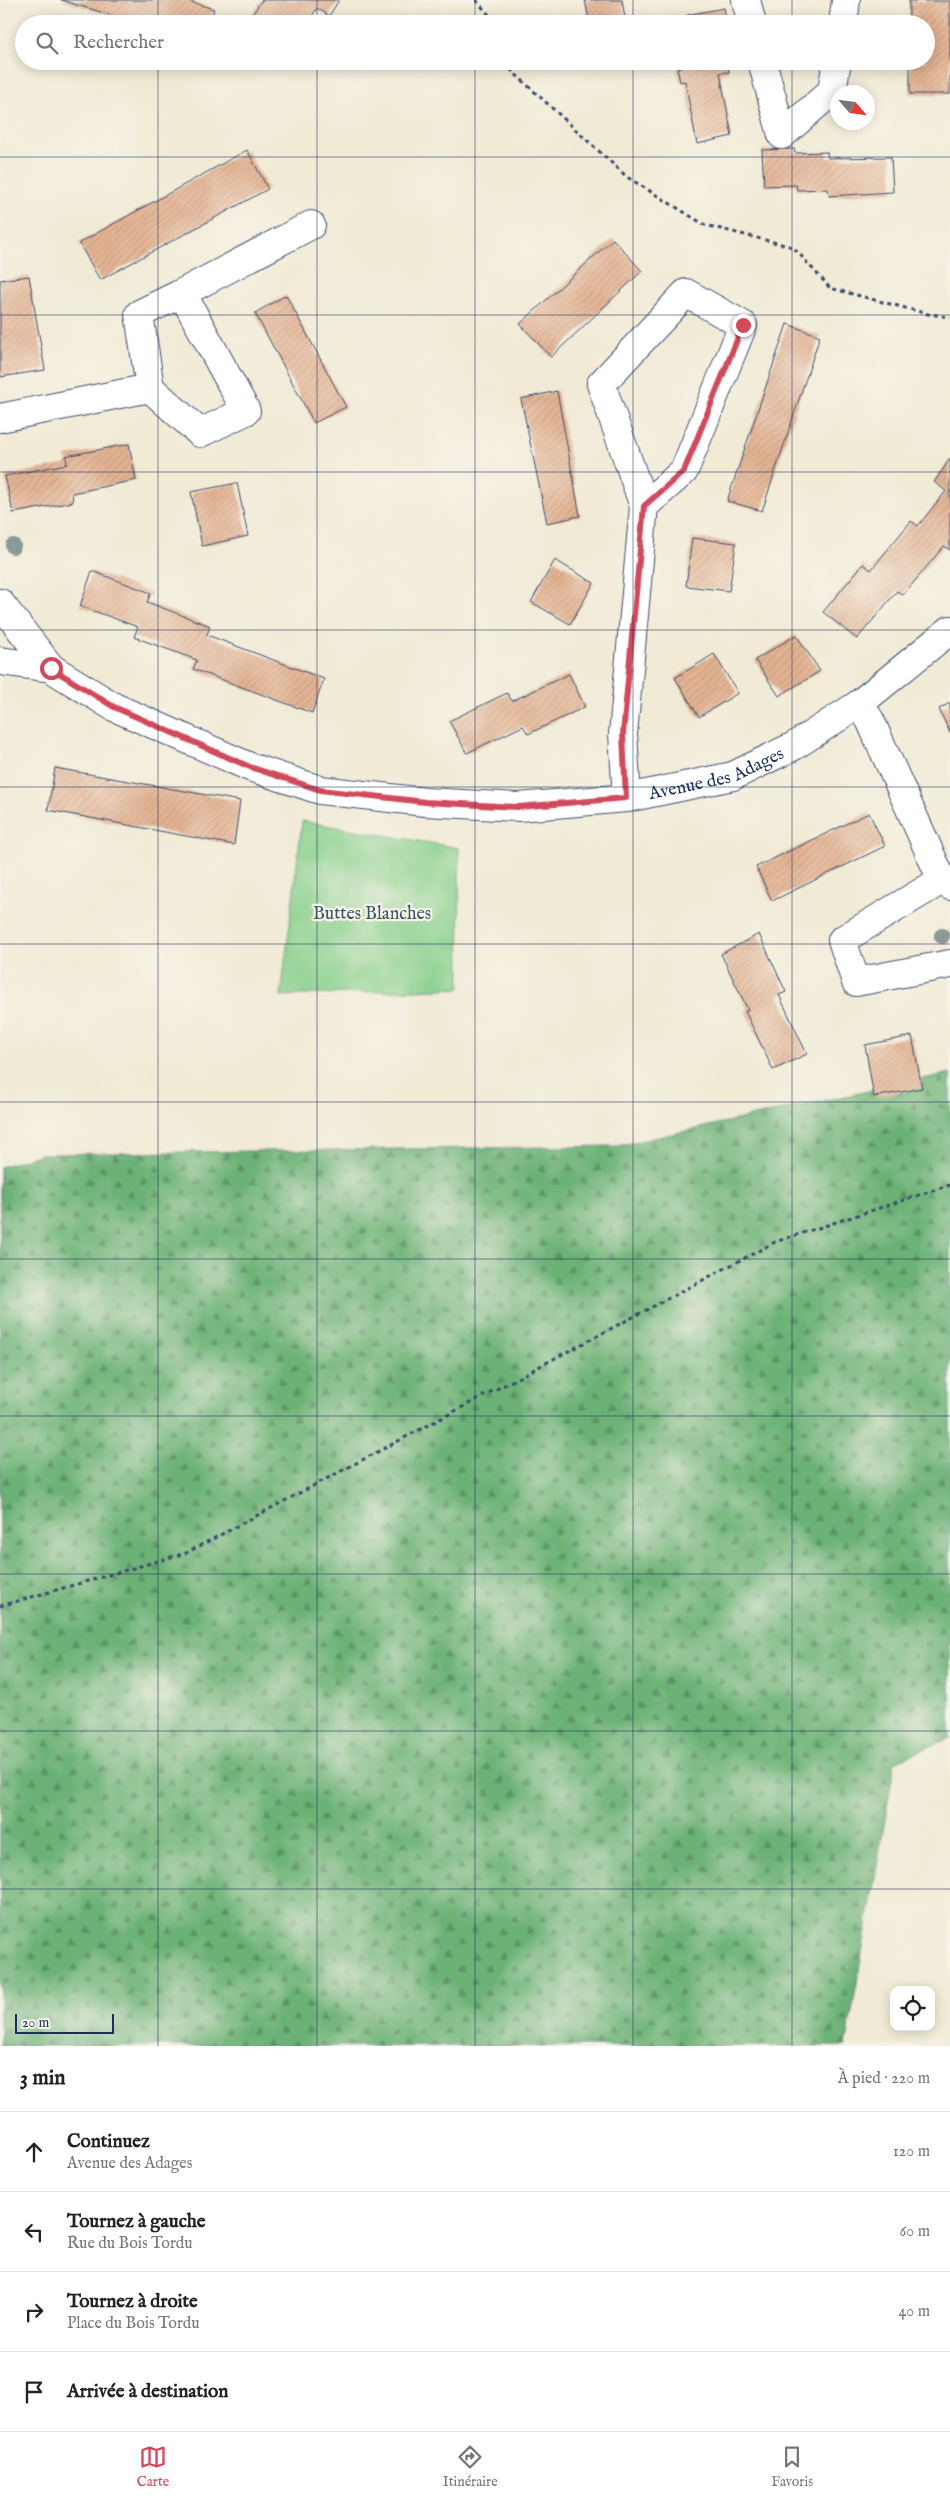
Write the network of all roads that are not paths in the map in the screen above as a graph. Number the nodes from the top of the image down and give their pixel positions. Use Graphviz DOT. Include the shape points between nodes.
graph roads {
  1 [pos="746,0"];
  2 [pos="846,0"];
  3 [pos="750,15"];
  4 [pos="844,15"];
  5 [pos="764,70"];
  6 [pos="835,70"];
  7 [pos="311,225"];
  8 [pos="182,293"];
  9 [pos="150,388"];
  10 [pos="0,418"];
  11 [pos="644,506"];
  12 [pos="0,603"];
  13 [pos="950,630"];
  14 [pos="0,661"];
  15 [pos="51,668"];
  16 [pos="859,704"];
  17 [pos="626,798"];
  18 [pos="946,883"];
  19 [pos="950,964"];
  1 -- 3 [label="street"];
  2 -- 4 [label="street"];
  5 -- 6 [label="street" via="782,135 832,92"];
  7 -- 8 [label="street"];
  8 -- 9 [label="street" via="139,314"];
  8 -- 9 [label="street" via="246,411 200,433"];
  9 -- 10 [label="street"];
  11 -- 11 [label="street" via="602,384 686,293 743,325 684,471"];
  11 -- 17 [label="street" via="623,734"];
  12 -- 15 [label="street"];
  13 -- 16 [label="street, Avenue des Adages"];
  14 -- 15 [label="street"];
  15 -- 17 [label="street, Avenue des Adages" via="114,707 250,767 320,790 425,802 518,807"];
  16 -- 17 [label="street, Avenue des Adages" via="794,746 733,776"];
  16 -- 18 [label="street" via="870,720"];
  18 -- 19 [label="street" via="842,940 856,982"];
}
